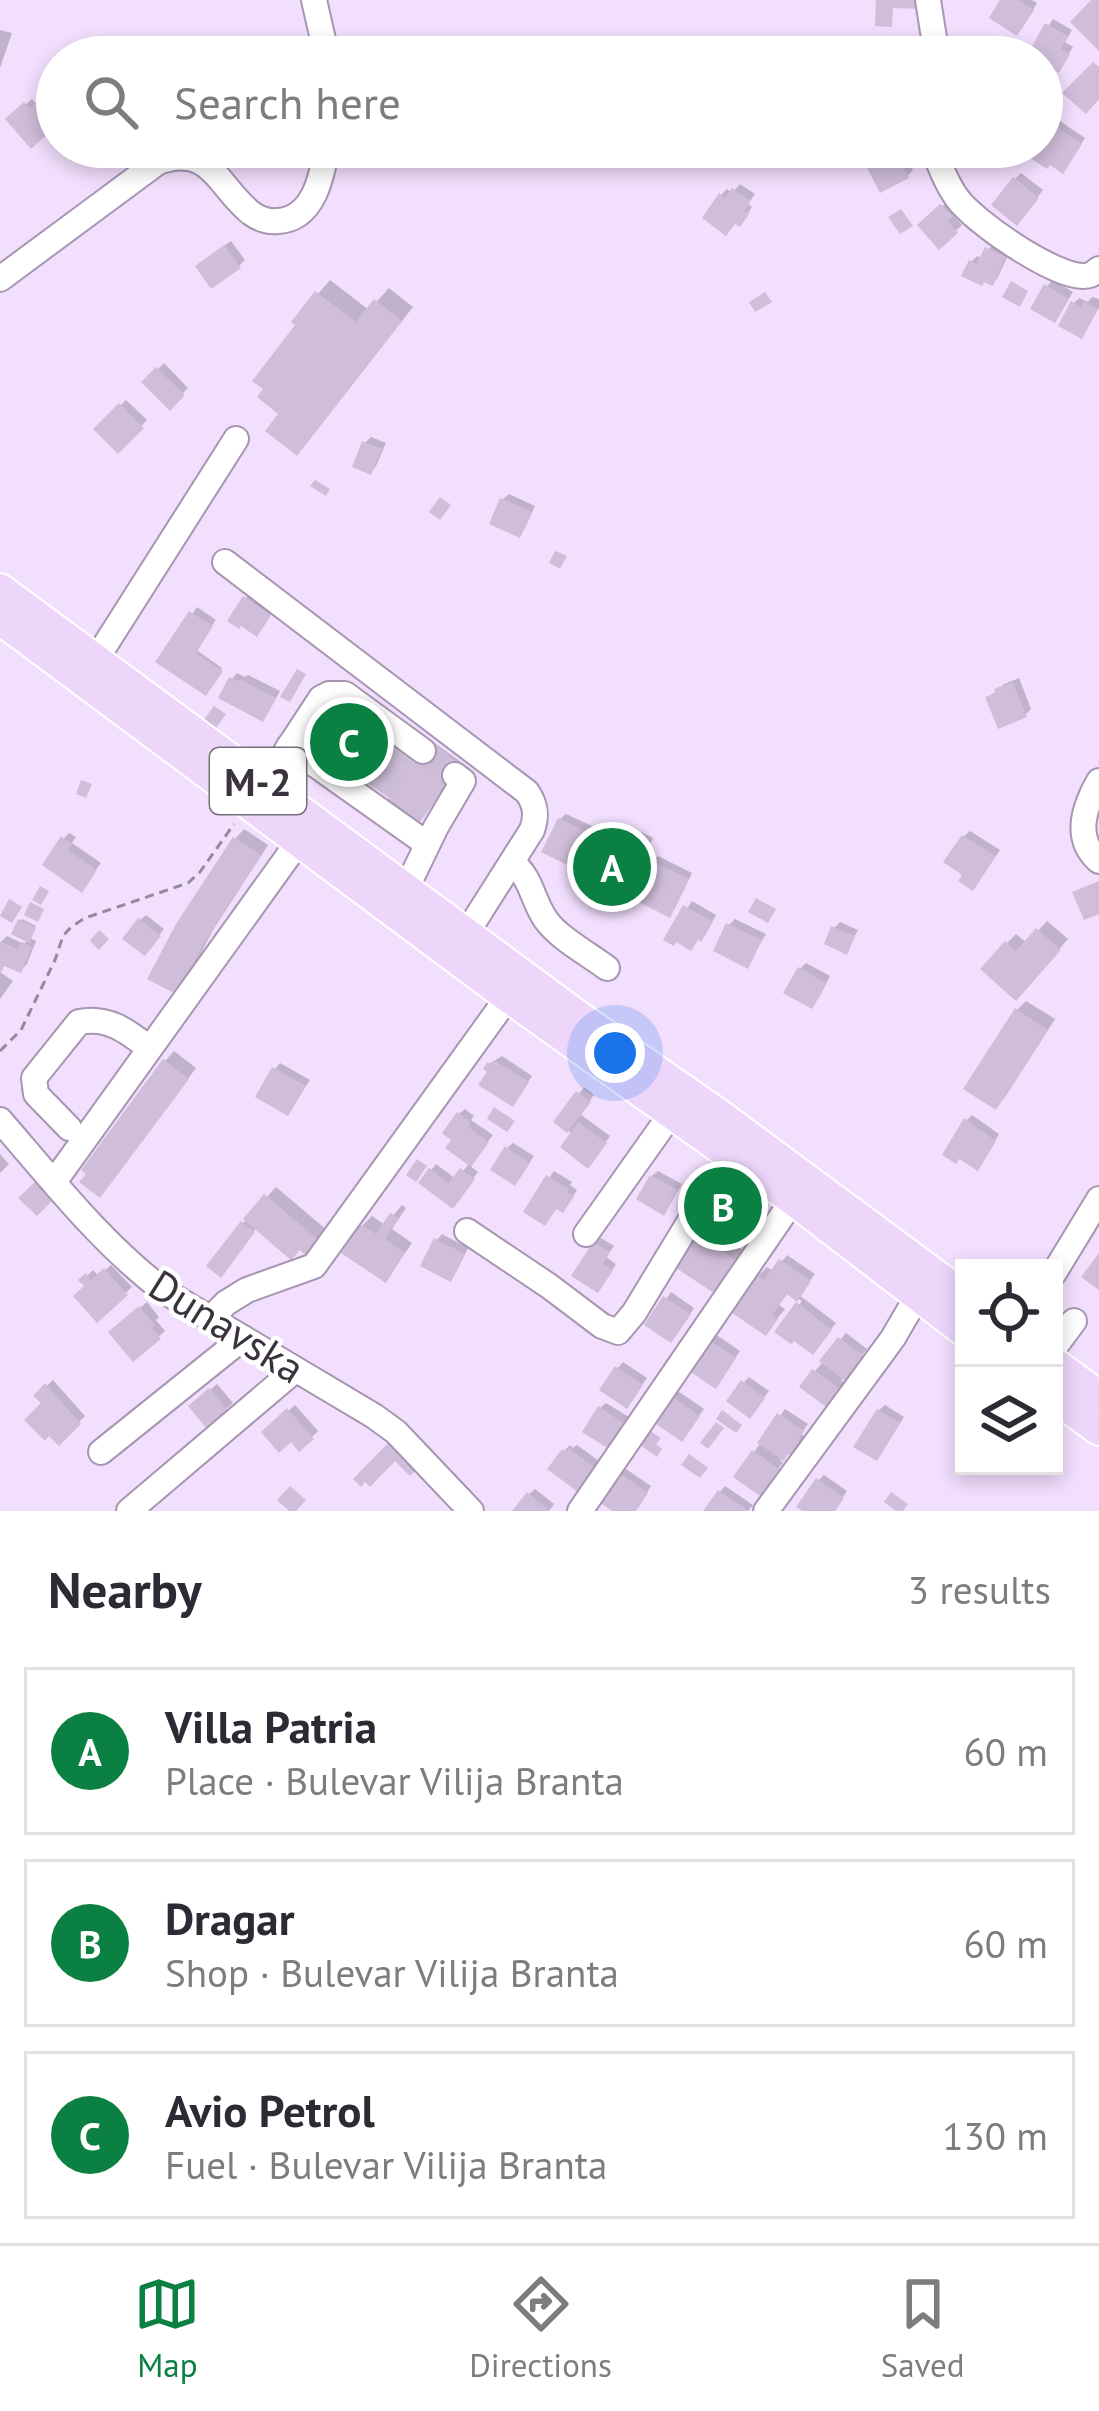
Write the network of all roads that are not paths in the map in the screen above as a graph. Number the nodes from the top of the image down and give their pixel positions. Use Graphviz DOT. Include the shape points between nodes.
graph roads {
  1 [pos="314,0"];
  2 [pos="928,0"];
  3 [pos="322,36"];
  4 [pos="934,36"];
  5 [pos="150,168"];
  6 [pos="209,168"];
  7 [pos="322,168"];
  8 [pos="943,168"];
  9 [pos="1099,269"];
  10 [pos="0,279"];
  11 [pos="236,439"];
  12 [pos="225,562"];
  13 [pos="0,589"];
  14 [pos="0,620"];
  15 [pos="95,661"];
  16 [pos="289,746"];
  17 [pos="413,750"];
  18 [pos="454,775"];
  19 [pos="1099,781"];
  20 [pos="256,794"];
  21 [pos="299,841"];
  22 [pos="427,844"];
  23 [pos="1099,861"];
  24 [pos="512,862"];
  25 [pos="406,890"];
  26 [pos="466,934"];
  27 [pos="607,968"];
  28 [pos="508,997"];
  29 [pos="149,1048"];
  30 [pos="671,1114"];
  31 [pos="0,1120"];
  32 [pos="69,1128"];
  33 [pos="730,1155"];
  34 [pos="54,1182"];
  35 [pos="1099,1198"];
  36 [pos="794,1200"];
  37 [pos="467,1231"];
  38 [pos="586,1234"];
  39 [pos="1063,1259"];
  40 [pos="955,1289"];
  41 [pos="918,1295"];
  42 [pos="210,1319"];
  43 [pos="1074,1321"];
  44 [pos="955,1323"];
  45 [pos="1063,1336"];
  46 [pos="243,1338"];
  47 [pos="1059,1367"];
  48 [pos="295,1370"];
  49 [pos="1099,1396"];
  50 [pos="1063,1404"];
  51 [pos="1099,1430"];
  52 [pos="101,1452"];
  53 [pos="129,1511"];
  54 [pos="471,1511"];
  55 [pos="580,1511"];
  56 [pos="766,1511"];
  1 -- 3 [label="street"];
  2 -- 4 [label="street"];
  5 -- 10 [label="street"];
  6 -- 7 [label="street" via="249,212 271,222 295,217"];
  8 -- 9 [label="street" via="955,196 998,236 1079,276"];
  11 -- 15 [label="street"];
  12 -- 24 [label="street" via="527,793 535,822"];
  13 -- 15 [label="main road, M-2"];
  14 -- 20 [label="main road, M-2"];
  15 -- 20 [label="main road, M-2"];
  16 -- 17 [label="street" via="321,698 337,692"];
  16 -- 20 [label="street"];
  16 -- 22 [label="street" via="376,798"];
  18 -- 22 [label="street" via="463,781"];
  19 -- 23 [label="street" via="1083,821"];
  20 -- 21 [label="main road, M-2"];
  20 -- 25 [label="main road, M-2"];
  21 -- 28 [label="main road, M-2"];
  21 -- 29 [label="street"];
  22 -- 25 [label="street"];
  24 -- 26 [label="street"];
  24 -- 27 [label="street" via="547,921"];
  25 -- 26 [label="main road, M-2"];
  26 -- 40 [label="main road, M-2"];
  28 -- 30 [label="main road, M-2"];
  28 -- 42 [label="street" via="314,1266 247,1290"];
  29 -- 32 [label="street" via="123,1028 79,1022 33,1086"];
  29 -- 34 [label="street"];
  30 -- 33 [label="main road, M-2"];
  30 -- 38 [label="street"];
  31 -- 34 [label="street, Dunavska"];
  33 -- 36 [label="main road, M-2"];
  33 -- 37 [label="street" via="618,1332"];
  34 -- 42 [label="street, Dunavska" via="140,1273"];
  35 -- 39 [label="street"];
  36 -- 41 [label="main road, M-2"];
  36 -- 55 [label="street"];
  41 -- 44 [label="main road, M-2"];
  41 -- 56 [label="street"];
  42 -- 46 [label="street, Dunavska"];
  43 -- 45 [label="street"];
  46 -- 48 [label="street, Dunavska"];
  46 -- 52 [label="street"];
  47 -- 49 [label="main road"];
  48 -- 53 [label="street"];
  48 -- 54 [label="street, Dunavska" via="395,1432"];
  50 -- 51 [label="main road"];
}
